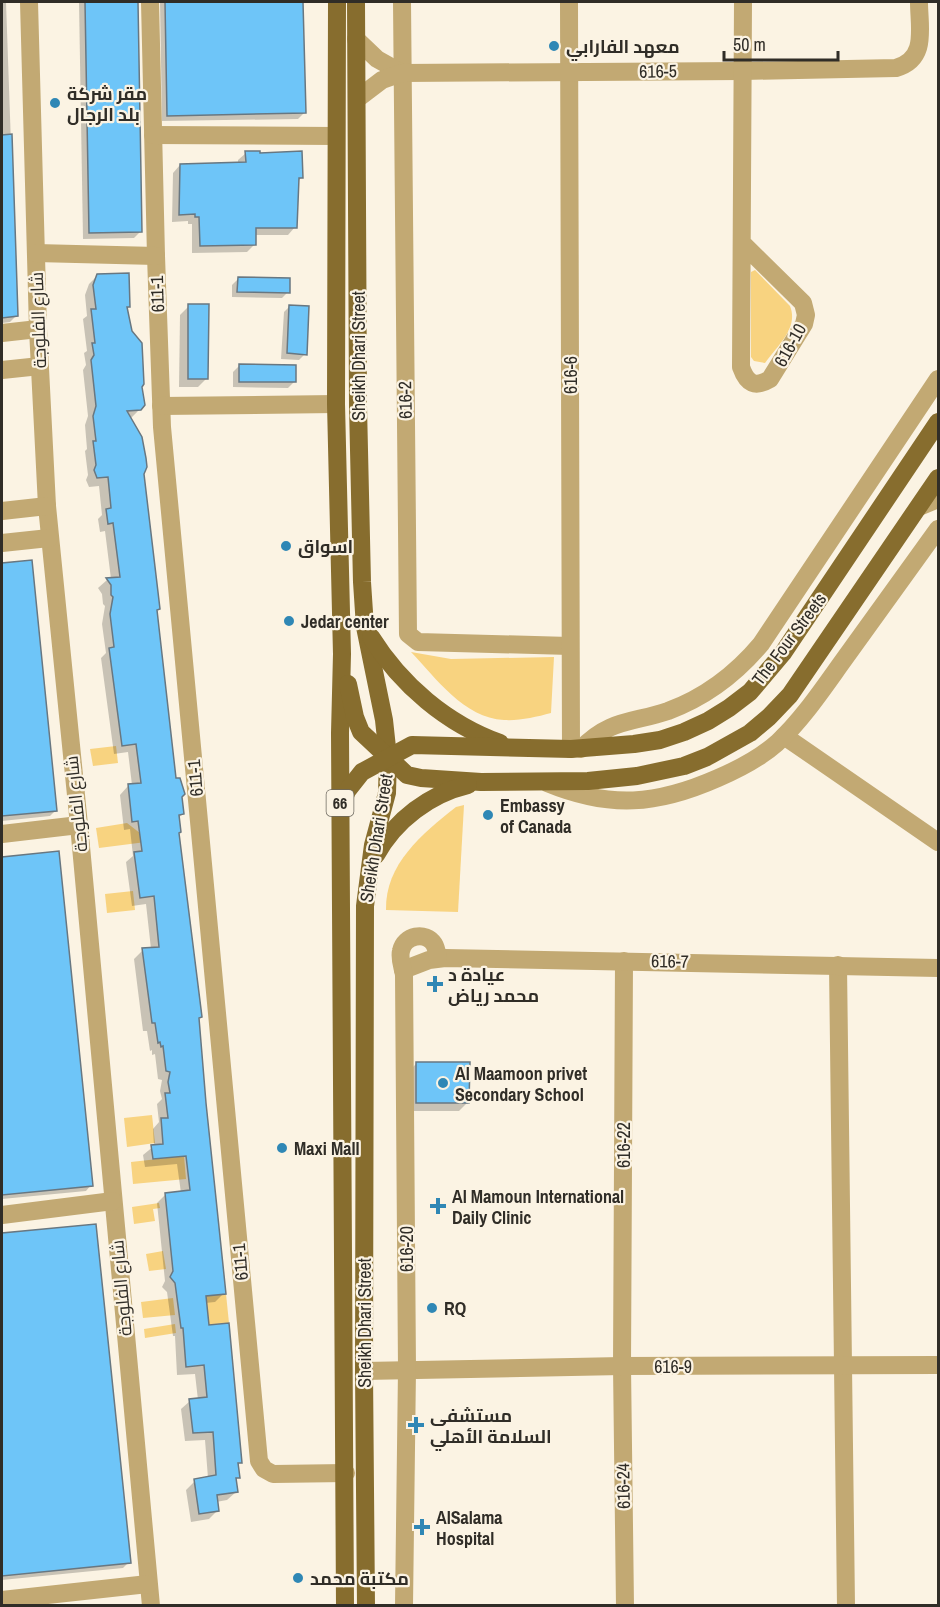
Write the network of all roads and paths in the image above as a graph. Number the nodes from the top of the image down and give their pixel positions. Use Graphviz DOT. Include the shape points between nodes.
graph roads {
  1 [pos="29,2"];
  2 [pos="150,2"];
  3 [pos="337,2"];
  4 [pos="357,2"];
  5 [pos="402,2"];
  6 [pos="569,2"];
  7 [pos="743,2"];
  8 [pos="919,2"];
  9 [pos="356,39"];
  10 [pos="743,71"];
  11 [pos="402,72"];
  12 [pos="571,72"];
  13 [pos="357,99"];
  14 [pos="153,135"];
  15 [pos="336,136"];
  16 [pos="742,243"];
  17 [pos="36,253"];
  18 [pos="156,256"];
  19 [pos="38,329"];
  20 [pos="2,333"];
  21 [pos="40,366"];
  22 [pos="2,370"];
  23 [pos="939,379"];
  24 [pos="336,404"];
  25 [pos="161,406"];
  26 [pos="939,422"];
  27 [pos="939,478"];
  28 [pos="939,499"];
  29 [pos="47,506"];
  30 [pos="919,507"];
  31 [pos="2,511"];
  32 [pos="939,529"];
  33 [pos="49,538"];
  34 [pos="2,543"];
  35 [pos="365,627"];
  36 [pos="570,646"];
  37 [pos="342,654"];
  38 [pos="784,736"];
  39 [pos="516,748"];
  40 [pos="576,749"];
  41 [pos="388,756"];
  42 [pos="481,782"];
  43 [pos="547,783"];
  44 [pos="340,806"];
  45 [pos="79,825"];
  46 [pos="2,834"];
  47 [pos="939,842"];
  48 [pos="369,867"];
  49 [pos="438,958"];
  50 [pos="624,961"];
  51 [pos="838,964"];
  52 [pos="939,968"];
  53 [pos="404,970"];
  54 [pos="113,1201"];
  55 [pos="2,1215"];
  56 [pos="939,1365"];
  57 [pos="622,1366"];
  58 [pos="842,1366"];
  59 [pos="407,1369"];
  60 [pos="364,1371"];
  61 [pos="346,1473"];
  62 [pos="148,1584"];
  63 [pos="2,1600"];
  64 [pos="151,1605"];
  65 [pos="345,1605"];
  66 [pos="366,1605"];
  67 [pos="404,1605"];
  68 [pos="625,1605"];
  69 [pos="846,1605"];
  1 -- 17 [label="street, شارع الفلوجة"];
  2 -- 14 [label="street, 611-1"];
  3 -- 15 [label="main road, Sheikh Dhari Street / 66"];
  4 -- 9 [label="main road, Sheikh Dhari Street / 66"];
  5 -- 11 [label="street, 616-2"];
  6 -- 12 [label="street, 616-6"];
  7 -- 10 [label="street, 616-10"];
  8 -- 10 [label="street, 616-5" via="917,53 896,68"];
  9 -- 11 [label="street" via="377,59"];
  9 -- 13 [label="main road, Sheikh Dhari Street / 66"];
  10 -- 12 [label="street, 616-5"];
  10 -- 16 [label="street, 616-10"];
  11 -- 12 [label="street, 616-5"];
  11 -- 13 [label="street"];
  11 -- 36 [label="street, 616-2" via="408,634 418,642"];
  12 -- 36 [label="street, 616-6"];
  13 -- 35 [label="main road, Sheikh Dhari Street / 66" via="358,406"];
  14 -- 15 [label="street"];
  14 -- 18 [label="street, 611-1"];
  15 -- 24 [label="main road, Sheikh Dhari Street / 66"];
  16 -- 16 [label="street, 616-10" via="803,303 806,315 771,379 762,384 752,383 741,367"];
  17 -- 18 [label="street"];
  17 -- 19 [label="street, شارع الفلوجة"];
  18 -- 25 [label="street, 611-1"];
  19 -- 20 [label="street"];
  19 -- 21 [label="street, شارع الفلوجة"];
  21 -- 22 [label="street"];
  21 -- 29 [label="street, شارع الفلوجة"];
  23 -- 40 [label="street" via="746,662 719,685 688,703 611,726"];
  24 -- 25 [label="street"];
  24 -- 37 [label="main road, Sheikh Dhari Street / 66"];
  25 -- 61 [label="street, 611-1" via="259,1461 264,1470 273,1474"];
  26 -- 40 [label="main road, The Four Streets" via="783,653 750,692 708,721 660,740"];
  27 -- 30 [label="main road, The Four Streets"];
  28 -- 30 [label="street"];
  29 -- 31 [label="street"];
  29 -- 33 [label="street, شارع الفلوجة"];
  30 -- 43 [label="main road, The Four Streets" via="790,695 750,733 707,757 661,772"];
  32 -- 38 [label="street"];
  33 -- 34 [label="street"];
  33 -- 45 [label="street, شارع الفلوجة"];
  35 -- 39 [label="main road" via="393,668 428,702 470,730"];
  35 -- 41 [label="main road, Sheikh Dhari Street / 66"];
  36 -- 40 [label="street, 616-6"];
  37 -- 41 [label="main road, The Four Streets" via="361,732"];
  37 -- 44 [label="main road, Sheikh Dhari Street / 66"];
  38 -- 43 [label="street" via="729,773 667,797 613,801 579,795"];
  38 -- 47 [label="street"];
  39 -- 40 [label="main road, The Four Streets"];
  39 -- 41 [label="main road, The Four Streets" via="418,744"];
  41 -- 42 [label="main road, The Four Streets" via="410,776"];
  41 -- 44 [label="main road, The Four Streets" via="355,779"];
  41 -- 48 [label="main road, Sheikh Dhari Street / 66" via="387,794"];
  42 -- 43 [label="main road, The Four Streets"];
  42 -- 48 [label="main road" via="435,797 414,810 396,826"];
  44 -- 61 [label="main road, Sheikh Dhari Street / 66"];
  45 -- 46 [label="street"];
  45 -- 54 [label="street, شارع الفلوجة"];
  48 -- 60 [label="main road, Sheikh Dhari Street / 66" via="365,906"];
  49 -- 50 [label="street, 616-7"];
  49 -- 53 [label="street, 616-7"];
  49 -- 53 [label="street, 616-20" via="430,939 415,936 402,946"];
  50 -- 51 [label="street, 616-7"];
  50 -- 57 [label="street, 616-22"];
  51 -- 52 [label="street, 616-7"];
  51 -- 58 [label="street"];
  53 -- 59 [label="street, 616-20"];
  54 -- 55 [label="street"];
  54 -- 62 [label="street, شارع الفلوجة"];
  56 -- 58 [label="street, 616-9"];
  57 -- 58 [label="street, 616-9"];
  57 -- 59 [label="street, 616-9"];
  57 -- 68 [label="street, 616-24"];
  58 -- 69 [label="street"];
  59 -- 60 [label="street, 616-9"];
  59 -- 67 [label="street, 616-20"];
  60 -- 66 [label="main road, Sheikh Dhari Street / 66"];
  61 -- 65 [label="main road, Sheikh Dhari Street / 66"];
  62 -- 63 [label="street"];
  62 -- 64 [label="street, شارع الفلوجة"];
}
